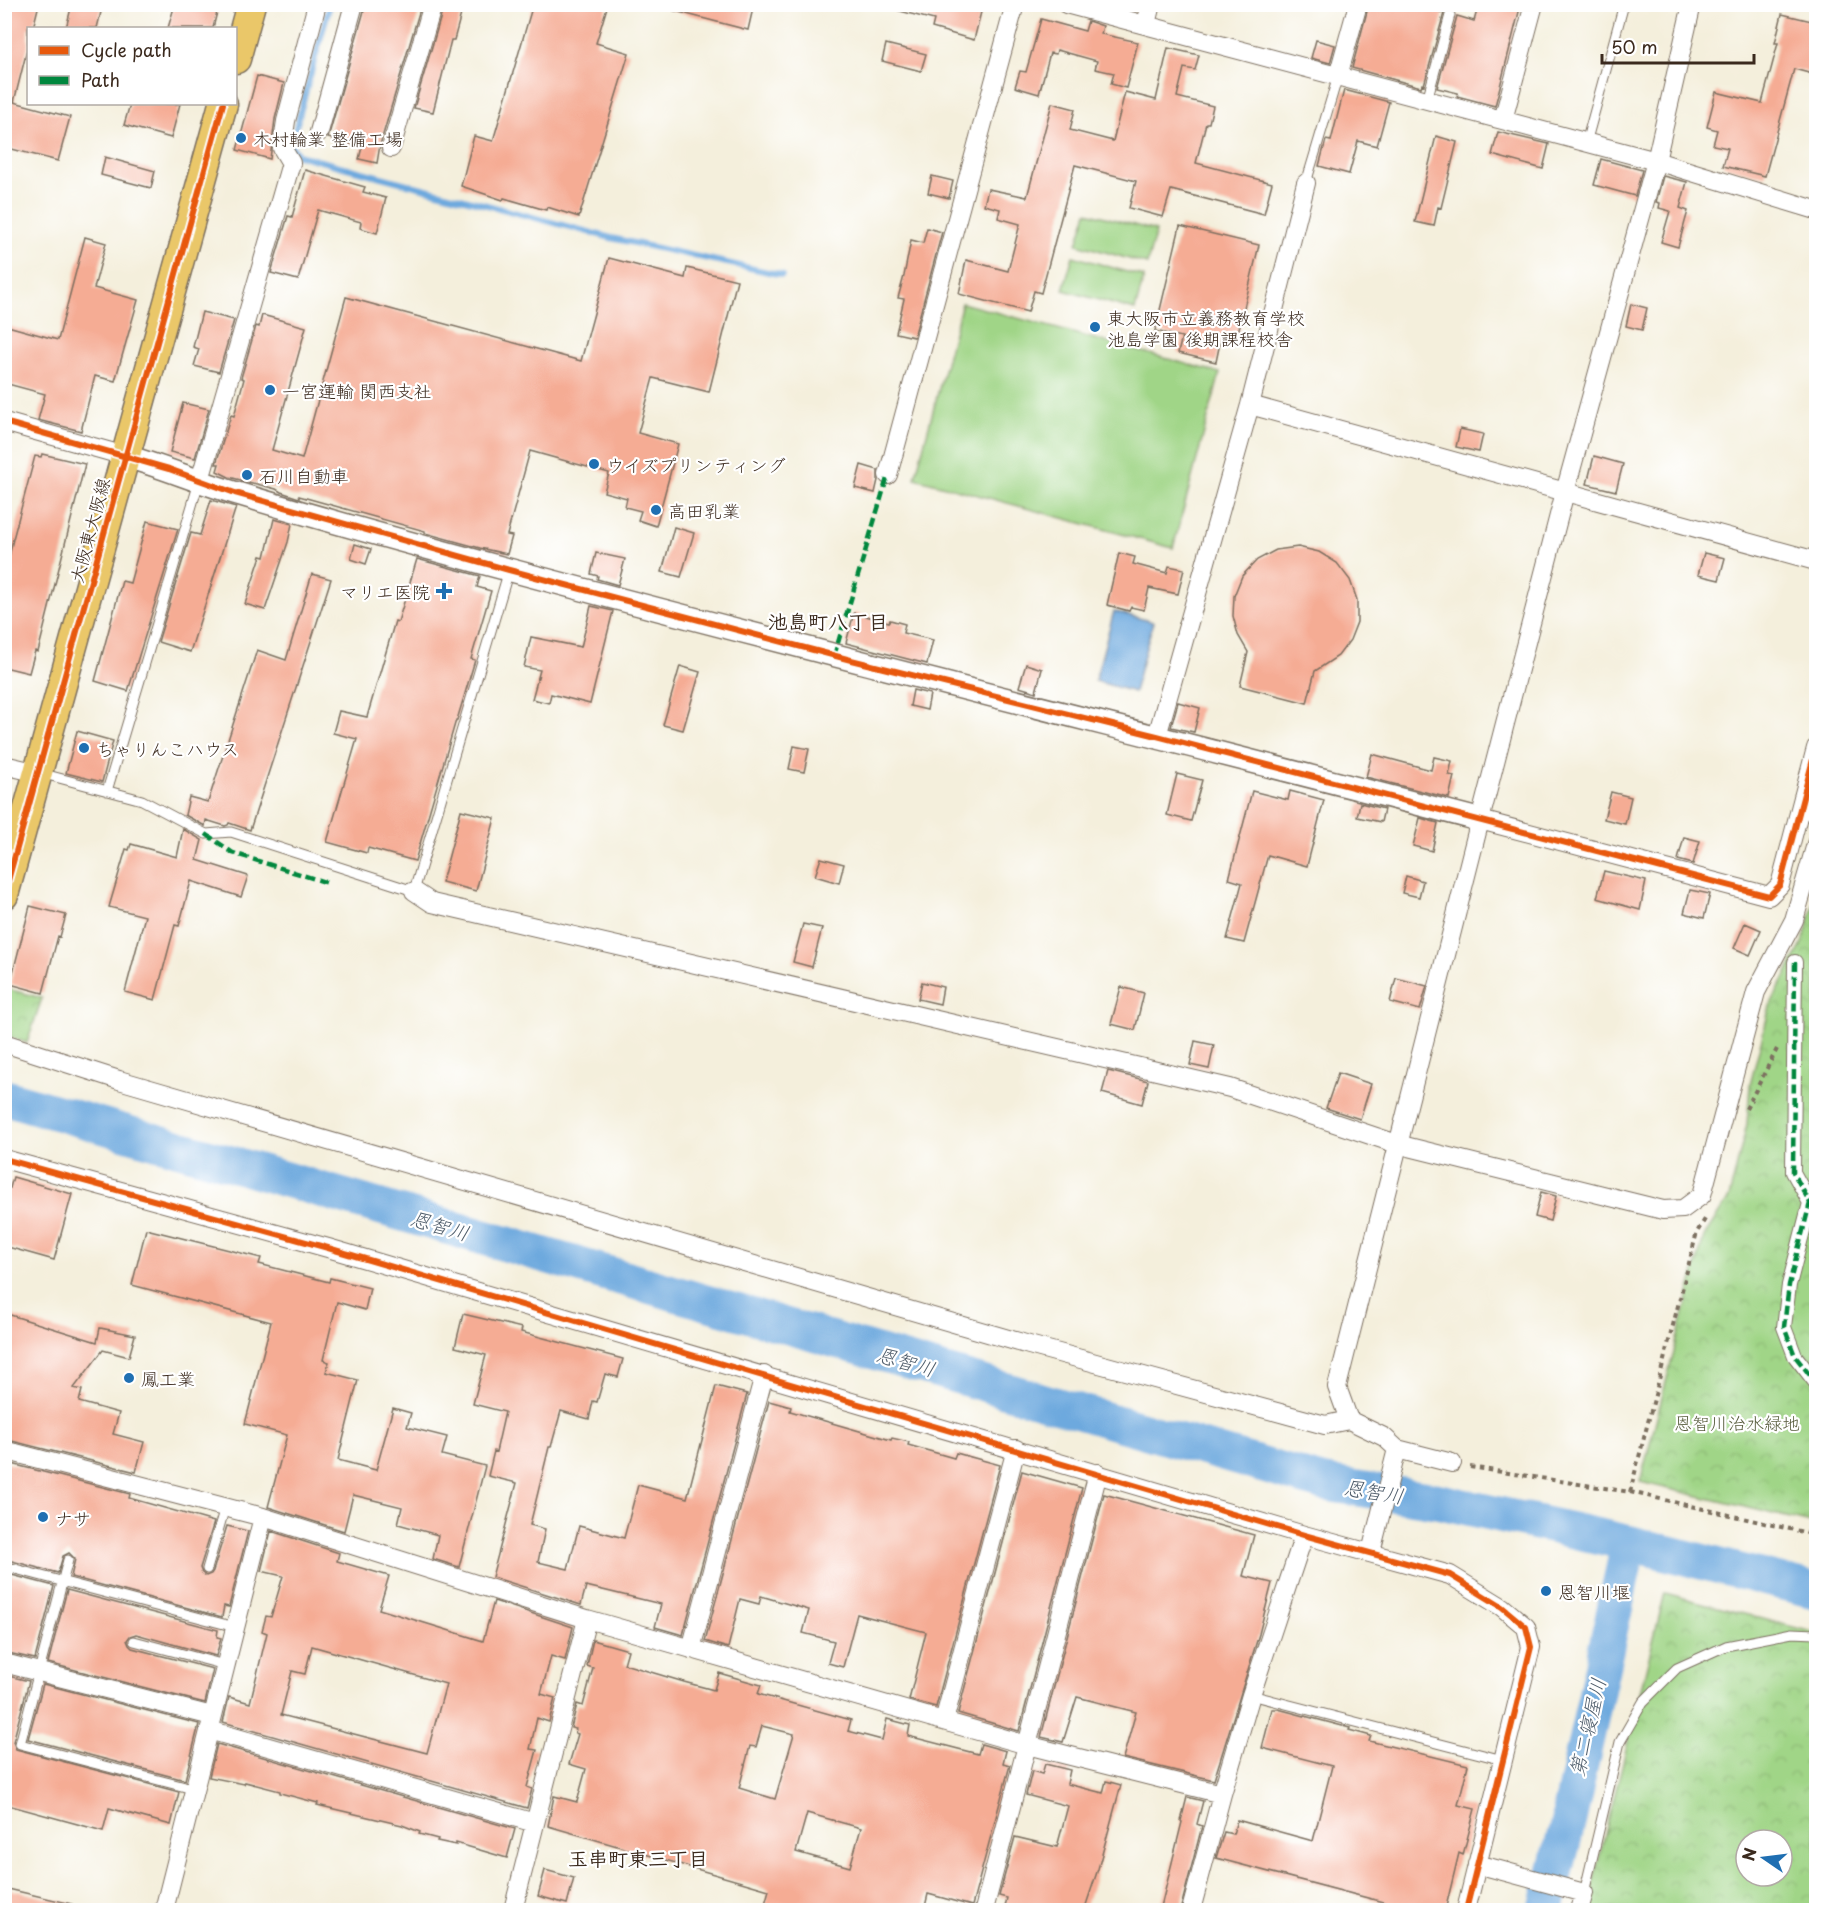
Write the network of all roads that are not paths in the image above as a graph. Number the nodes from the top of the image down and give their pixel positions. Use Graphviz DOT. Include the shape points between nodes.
graph roads {
  1 [pos="251,4"];
  2 [pos="317,4"];
  3 [pos="354,4"];
  4 [pos="433,4"];
  5 [pos="1015,4"];
  6 [pos="1066,4"];
  7 [pos="1151,4"];
  8 [pos="1358,4"];
  9 [pos="1534,4"];
  10 [pos="1624,4"];
  11 [pos="1692,4"];
  12 [pos="1450,15"];
  13 [pos="1146,24"];
  14 [pos="237,55"];
  15 [pos="1338,76"];
  16 [pos="1427,100"];
  17 [pos="223,105"];
  18 [pos="1503,120"];
  19 [pos="319,132"];
  20 [pos="1586,143"];
  21 [pos="391,148"];
  22 [pos="1656,161"];
  23 [pos="1306,183"];
  24 [pos="1816,210"];
  25 [pos="1250,405"];
  26 [pos="4,422"];
  27 [pos="125,456"];
  28 [pos="888,475"];
  29 [pos="200,480"];
  30 [pos="1565,492"];
  31 [pos="1816,561"];
  32 [pos="509,570"];
  33 [pos="1156,736"];
  34 [pos="1816,748"];
  35 [pos="4,765"];
  36 [pos="38,773"];
  37 [pos="107,791"];
  38 [pos="1803,797"];
  39 [pos="1816,816"];
  40 [pos="1480,820"];
  41 [pos="1816,844"];
  42 [pos="414,891"];
  43 [pos="4,895"];
  44 [pos="1795,962"];
  45 [pos="4,1043"];
  46 [pos="1398,1144"];
  47 [pos="4,1159"];
  48 [pos="1813,1202"];
  49 [pos="764,1375"];
  50 [pos="1816,1383"];
  51 [pos="1348,1420"];
  52 [pos="1016,1449"];
  53 [pos="1397,1449"];
  54 [pos="4,1450"];
  55 [pos="1452,1463"];
  56 [pos="1098,1473"];
  57 [pos="225,1507"];
  58 [pos="263,1517"];
  59 [pos="1304,1535"];
  60 [pos="1371,1552"];
  61 [pos="68,1560"];
  62 [pos="4,1566"];
  63 [pos="207,1569"];
  64 [pos="62,1581"];
  65 [pos="587,1619"];
  66 [pos="235,1627"];
  67 [pos="1816,1634"];
  68 [pos="134,1641"];
  69 [pos="691,1649"];
  70 [pos="4,1663"];
  71 [pos="225,1665"];
  72 [pos="38,1671"];
  73 [pos="1251,1695"];
  74 [pos="944,1721"];
  75 [pos="210,1723"];
  76 [pos="1027,1745"];
  77 [pos="1503,1760"];
  78 [pos="193,1789"];
  79 [pos="1222,1794"];
  80 [pos="535,1823"];
  81 [pos="1477,1864"];
  82 [pos="1581,1902"];
  83 [pos="164,1911"];
  84 [pos="513,1911"];
  85 [pos="984,1911"];
  86 [pos="1191,1911"];
  87 [pos="1466,1911"];
  1 -- 14 [label="main road"];
  2 -- 29 [label="street" via="286,121 282,148 291,163"];
  3 -- 19 [label="street"];
  4 -- 21 [label="street"];
  5 -- 28 [label="street"];
  6 -- 13 [label="street"];
  7 -- 13 [label="street"];
  8 -- 15 [label="street"];
  9 -- 18 [label="street"];
  10 -- 20 [label="lane"];
  11 -- 22 [label="street"];
  12 -- 16 [label="lane"];
  13 -- 15 [label="street"];
  15 -- 16 [label="street"];
  15 -- 23 [label="lane"];
  16 -- 18 [label="street"];
  17 -- 27 [label="main road, 大阪東大阪線"];
  18 -- 20 [label="street"];
  20 -- 22 [label="street"];
  22 -- 24 [label="street"];
  22 -- 30 [label="street"];
  23 -- 25 [label="street"];
  25 -- 30 [label="street"];
  25 -- 33 [label="street"];
  26 -- 27 [label="street"];
  27 -- 29 [label="street"];
  27 -- 36 [label="main road, 大阪東大阪線"];
  29 -- 32 [label="street"];
  29 -- 37 [label="lane"];
  30 -- 31 [label="street"];
  30 -- 40 [label="street"];
  32 -- 33 [label="street"];
  32 -- 42 [label="lane"];
  33 -- 40 [label="street"];
  34 -- 38 [label="street"];
  35 -- 36 [label="street"];
  36 -- 37 [label="lane"];
  36 -- 43 [label="main road, 大阪東大阪線"];
  37 -- 42 [label="lane" via="142,800 206,834 231,832"];
  38 -- 39 [label="street"];
  38 -- 40 [label="street" via="1780,885 1769,896"];
  40 -- 46 [label="street"];
  41 -- 46 [label="street" via="1794,920 1755,992 1702,1194 1683,1209 1663,1210"];
  42 -- 46 [label="street" via="432,903 1230,1088"];
  44 -- 48 [label="street" via="1793,1172"];
  45 -- 51 [label="street" via="1029,1345 1324,1425"];
  46 -- 51 [label="street" via="1337,1387"];
  47 -- 49 [label="street"];
  48 -- 50 [label="street" via="1789,1285 1784,1327 1795,1356"];
  49 -- 52 [label="street"];
  49 -- 69 [label="street"];
  51 -- 53 [label="street" via="1384,1437"];
  52 -- 56 [label="street"];
  52 -- 74 [label="street"];
  53 -- 55 [label="street"];
  53 -- 60 [label="street"];
  54 -- 57 [label="street"];
  56 -- 59 [label="street"];
  56 -- 76 [label="street"];
  57 -- 58 [label="street"];
  57 -- 63 [label="lane"];
  58 -- 65 [label="street"];
  58 -- 66 [label="street"];
  59 -- 60 [label="street"];
  59 -- 73 [label="street"];
  60 -- 77 [label="street" via="1450,1575 1526,1627 1531,1647"];
  61 -- 64 [label="lane"];
  62 -- 64 [label="lane"];
  64 -- 66 [label="lane"];
  64 -- 72 [label="lane"];
  65 -- 69 [label="street"];
  65 -- 80 [label="street"];
  66 -- 71 [label="street"];
  67 -- 82 [label="lane" via="1792,1633 1726,1646 1677,1668 1643,1702 1620,1742"];
  68 -- 71 [label="lane"];
  69 -- 74 [label="street"];
  70 -- 72 [label="street"];
  71 -- 75 [label="street"];
  72 -- 75 [label="street"];
  72 -- 78 [label="lane" via="20,1744"];
  73 -- 77 [label="lane"];
  73 -- 79 [label="street"];
  74 -- 76 [label="street"];
  75 -- 78 [label="street"];
  75 -- 80 [label="street"];
  76 -- 79 [label="street"];
  76 -- 85 [label="street"];
  77 -- 81 [label="street"];
  78 -- 83 [label="street"];
  79 -- 86 [label="street"];
  80 -- 84 [label="street"];
  81 -- 82 [label="street"];
  81 -- 87 [label="street"];
}
